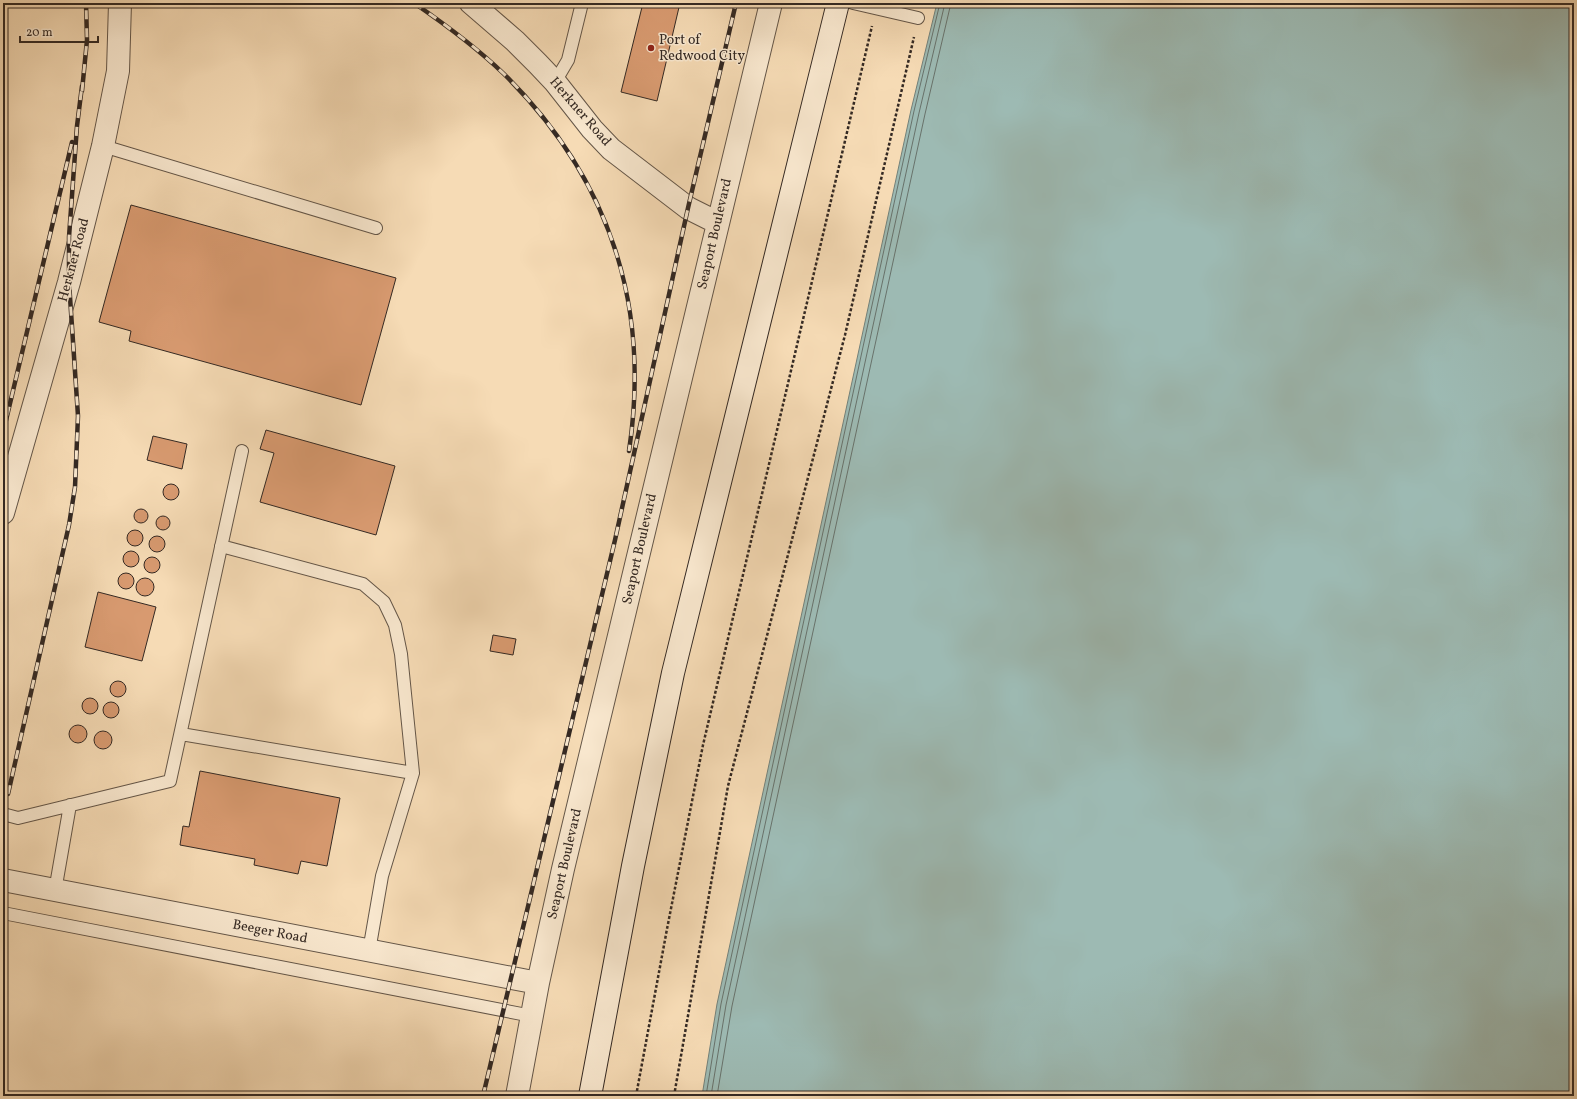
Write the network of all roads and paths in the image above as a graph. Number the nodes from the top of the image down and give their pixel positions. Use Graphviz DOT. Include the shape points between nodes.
graph roads {
  1 [pos="120,3"];
  2 [pos="471,3"];
  3 [pos="582,3"];
  4 [pos="771,3"];
  5 [pos="838,3"];
  6 [pos="853,3"];
  7 [pos="876,9"];
  8 [pos="918,18"];
  9 [pos="555,82"];
  10 [pos="104,146"];
  11 [pos="718,223"];
  12 [pos="376,228"];
  13 [pos="242,451"];
  14 [pos="3,513"];
  15 [pos="221,546"];
  16 [pos="181,734"];
  17 [pos="413,773"];
  18 [pos="70,806"];
  19 [pos="3,814"];
  20 [pos="3,880"];
  21 [pos="55,891"];
  22 [pos="3,913"];
  23 [pos="369,951"];
  24 [pos="538,983"];
  25 [pos="532,1016"];
  26 [pos="517,1096"];
  27 [pos="590,1096"];
  28 [pos="636,1096"];
  29 [pos="674,1096"];
  1 -- 10 [label="street, Herkner Road" via="118,71"];
  2 -- 9 [label="street, Herkner Road" via="516,41"];
  3 -- 9 [label="lane" via="568,60"];
  4 -- 11 [label="street, Seaport Boulevard"];
  5 -- 27 [label="street" via="673,674 633,866"];
  6 -- 7 [label="lane"];
  7 -- 8 [label="lane"];
  7 -- 28 [label="path" via="703,745"];
  8 -- 29 [label="path" via="845,335 728,786"];
  9 -- 11 [label="street, Herkner Road" via="611,149 688,208"];
  10 -- 12 [label="lane"];
  10 -- 14 [label="street, Herkner Road" via="69,282"];
  11 -- 24 [label="street, Seaport Boulevard"];
  13 -- 15 [label="lane"];
  15 -- 16 [label="lane"];
  15 -- 17 [label="lane" via="363,584 384,602 395,625 401,654"];
  16 -- 17 [label="lane"];
  16 -- 18 [label="lane" via="170,781"];
  17 -- 23 [label="lane" via="382,876"];
  18 -- 19 [label="lane" via="18,818"];
  18 -- 21 [label="lane"];
  20 -- 21 [label="street, Beeger Road"];
  21 -- 23 [label="street, Beeger Road"];
  22 -- 25 [label="lane"];
  23 -- 24 [label="street, Beeger Road"];
  24 -- 25 [label="street, Seaport Boulevard"];
  25 -- 26 [label="street, Seaport Boulevard"];
}
